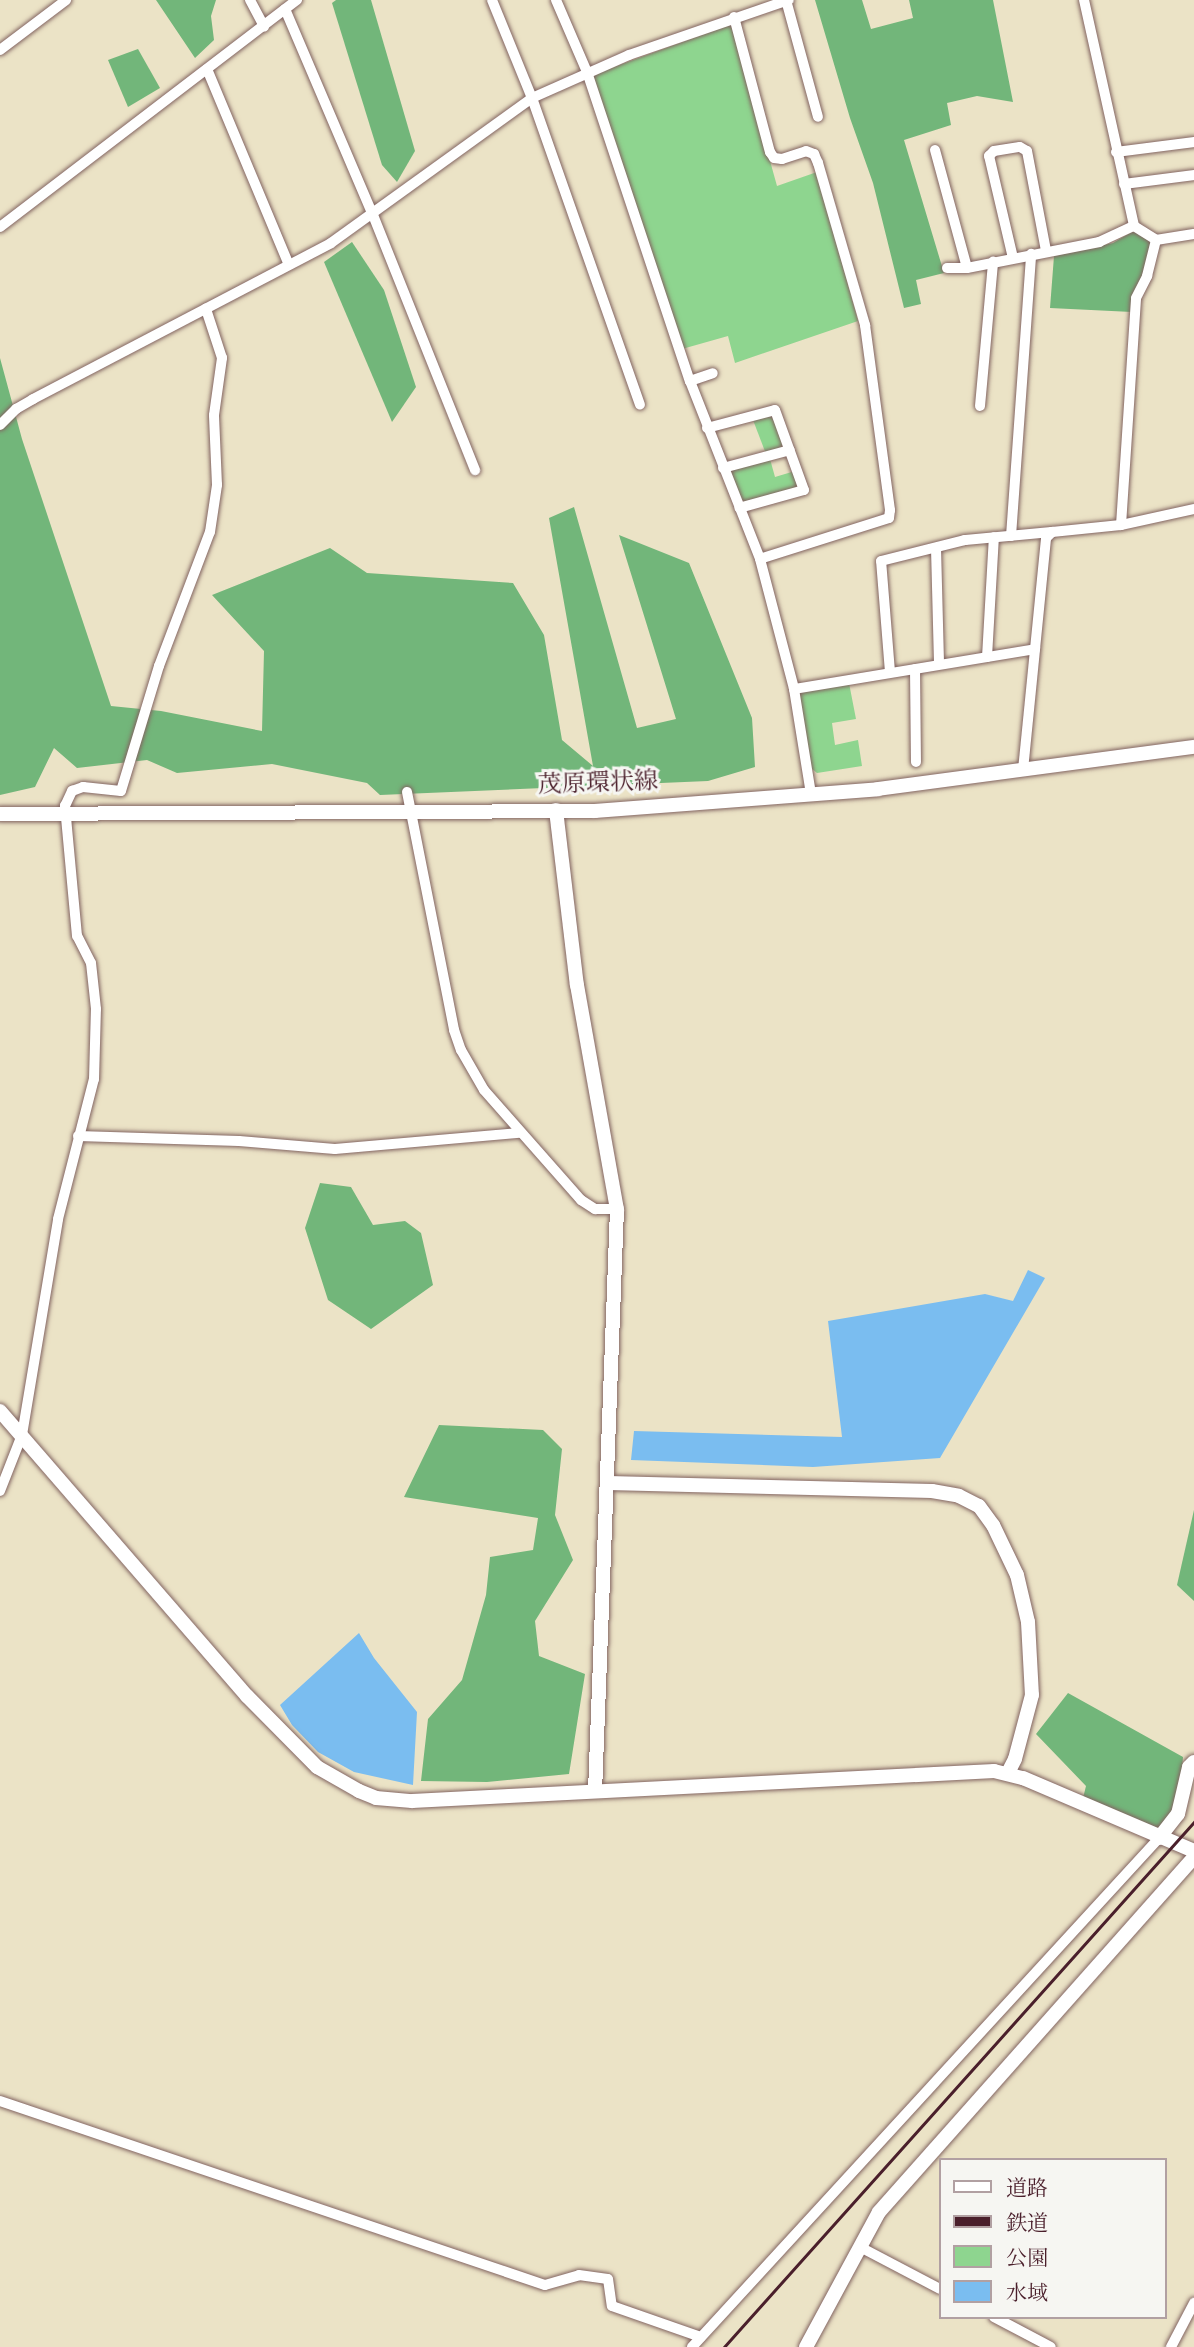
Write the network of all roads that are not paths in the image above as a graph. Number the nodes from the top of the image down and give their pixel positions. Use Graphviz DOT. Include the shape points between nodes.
graph roads {
  1 [pos="66,0"];
  2 [pos="250,0"];
  3 [pos="297,0"];
  4 [pos="492,0"];
  5 [pos="556,0"];
  6 [pos="787,0"];
  7 [pos="1084,0"];
  8 [pos="285,9"];
  9 [pos="734,16"];
  10 [pos="264,26"];
  11 [pos="0,50"];
  12 [pos="208,69"];
  13 [pos="587,72"];
  14 [pos="532,99"];
  15 [pos="818,117"];
  16 [pos="1194,142"];
  17 [pos="935,150"];
  18 [pos="1116,152"];
  19 [pos="1194,175"];
  20 [pos="1124,184"];
  21 [pos="373,215"];
  22 [pos="1134,226"];
  23 [pos="0,227"];
  24 [pos="1194,234"];
  25 [pos="1156,240"];
  26 [pos="1046,251"];
  27 [pos="1031,254"];
  28 [pos="1013,258"];
  29 [pos="993,262"];
  30 [pos="289,265"];
  31 [pos="947,268"];
  32 [pos="967,268"];
  33 [pos="206,309"];
  34 [pos="713,373"];
  35 [pos="690,381"];
  36 [pos="640,405"];
  37 [pos="980,406"];
  38 [pos="0,425"];
  39 [pos="708,428"];
  40 [pos="790,450"];
  41 [pos="723,468"];
  42 [pos="475,470"];
  43 [pos="739,509"];
  44 [pos="1194,509"];
  45 [pos="1121,525"];
  46 [pos="1052,532"];
  47 [pos="1011,536"];
  48 [pos="993,537"];
  49 [pos="936,548"];
  50 [pos="760,559"];
  51 [pos="1035,649"];
  52 [pos="987,657"];
  53 [pos="939,664"];
  54 [pos="915,670"];
  55 [pos="890,672"];
  56 [pos="794,690"];
  57 [pos="1194,747"];
  58 [pos="916,762"];
  59 [pos="1023,770"];
  60 [pos="407,792"];
  61 [pos="811,794"];
  62 [pos="556,810"];
  63 [pos="411,812"];
  64 [pos="0,814"];
  65 [pos="66,815"];
  66 [pos="519,1133"];
  67 [pos="78,1136"];
  68 [pos="617,1209"];
  69 [pos="0,1411"];
  70 [pos="22,1435"];
  71 [pos="608,1483"];
  72 [pos="0,1492"];
  73 [pos="1194,1762"];
  74 [pos="1008,1773"];
  75 [pos="595,1791"];
  76 [pos="1159,1838"];
  77 [pos="1194,1851"];
  78 [pos="1194,1857"];
  79 [pos="0,2101"];
  80 [pos="860,2247"];
  81 [pos="939,2288"];
  82 [pos="1194,2303"];
  83 [pos="998,2319"];
  84 [pos="701,2337"];
  85 [pos="692,2347"];
  86 [pos="806,2347"];
  87 [pos="1051,2347"];
  88 [pos="1171,2347"];
  1 -- 11 [label="street"];
  2 -- 10 [label="street"];
  3 -- 8 [label="street"];
  4 -- 14 [label="street"];
  5 -- 13 [label="street"];
  6 -- 9 [label="street"];
  6 -- 15 [label="street"];
  7 -- 18 [label="street"];
  8 -- 10 [label="street"];
  8 -- 21 [label="street"];
  9 -- 13 [label="street"];
  9 -- 50 [label="street" via="770,152 782,159 806,151 818,163 864,325 890,510 889,518"];
  10 -- 12 [label="street"];
  12 -- 23 [label="street"];
  12 -- 30 [label="street"];
  13 -- 14 [label="street"];
  13 -- 35 [label="street"];
  14 -- 21 [label="street"];
  14 -- 36 [label="street"];
  16 -- 18 [label="street"];
  17 -- 32 [label="street"];
  18 -- 20 [label="street"];
  19 -- 20 [label="street"];
  20 -- 22 [label="street"];
  21 -- 30 [label="street"];
  21 -- 42 [label="street"];
  22 -- 25 [label="street"];
  22 -- 26 [label="street" via="1099,242"];
  24 -- 25 [label="street"];
  25 -- 45 [label="street" via="1136,298"];
  26 -- 27 [label="street"];
  26 -- 28 [label="street" via="1027,151 1020,147 994,152 989,156"];
  27 -- 28 [label="street"];
  27 -- 47 [label="street"];
  28 -- 29 [label="street"];
  29 -- 32 [label="street"];
  29 -- 37 [label="street"];
  30 -- 33 [label="street"];
  31 -- 32 [label="street"];
  33 -- 38 [label="street" via="33,399"];
  33 -- 65 [label="street" via="222,358 214,415 217,485 210,532 159,666 121,791 83,787 72,791"];
  34 -- 35 [label="street"];
  35 -- 39 [label="street"];
  39 -- 40 [label="street" via="775,410"];
  39 -- 41 [label="street"];
  40 -- 41 [label="street"];
  40 -- 43 [label="street" via="804,490"];
  41 -- 43 [label="street"];
  43 -- 50 [label="street"];
  44 -- 45 [label="street"];
  45 -- 46 [label="street"];
  46 -- 47 [label="street"];
  46 -- 51 [label="street" via="1046,538"];
  47 -- 48 [label="street"];
  48 -- 49 [label="street"];
  48 -- 52 [label="street"];
  49 -- 53 [label="street"];
  49 -- 55 [label="street" via="881,561"];
  50 -- 56 [label="street"];
  51 -- 52 [label="street"];
  51 -- 59 [label="street"];
  52 -- 53 [label="street"];
  53 -- 54 [label="street"];
  54 -- 55 [label="street"];
  54 -- 58 [label="street"];
  55 -- 56 [label="street"];
  56 -- 61 [label="street"];
  57 -- 59 [label="street, 茂原環状線"];
  59 -- 61 [label="street, 茂原環状線"];
  60 -- 63 [label="street"];
  61 -- 62 [label="street, 茂原環状線"];
  62 -- 63 [label="street, 茂原環状線"];
  62 -- 68 [label="street" via="577,985"];
  63 -- 65 [label="street, 茂原環状線"];
  63 -- 66 [label="street" via="454,1030 484,1090"];
  64 -- 65 [label="street, 茂原環状線"];
  65 -- 67 [label="street" via="77,936 91,963 96,1009 94,1079"];
  66 -- 67 [label="street" via="335,1149"];
  66 -- 68 [label="street" via="581,1200 595,1209"];
  67 -- 70 [label="street" via="58,1219"];
  68 -- 71 [label="street"];
  69 -- 70 [label="street"];
  70 -- 72 [label="street"];
  70 -- 75 [label="street" via="247,1696 333,1777 393,1801"];
  71 -- 74 [label="street" via="932,1491 979,1506 1017,1576 1028,1622 1032,1695"];
  71 -- 75 [label="street"];
  73 -- 76 [label="street" via="1178,1814"];
  74 -- 75 [label="street" via="964,1771"];
  74 -- 76 [label="street"];
  76 -- 77 [label="street"];
  76 -- 84 [label="street"];
  78 -- 80 [label="street" via="878,2212"];
  79 -- 84 [label="street" via="545,2285 579,2275 608,2279 612,2306"];
  80 -- 81 [label="street"];
  80 -- 86 [label="street"];
  82 -- 88 [label="street"];
  83 -- 87 [label="street"];
  84 -- 85 [label="street"];
}
